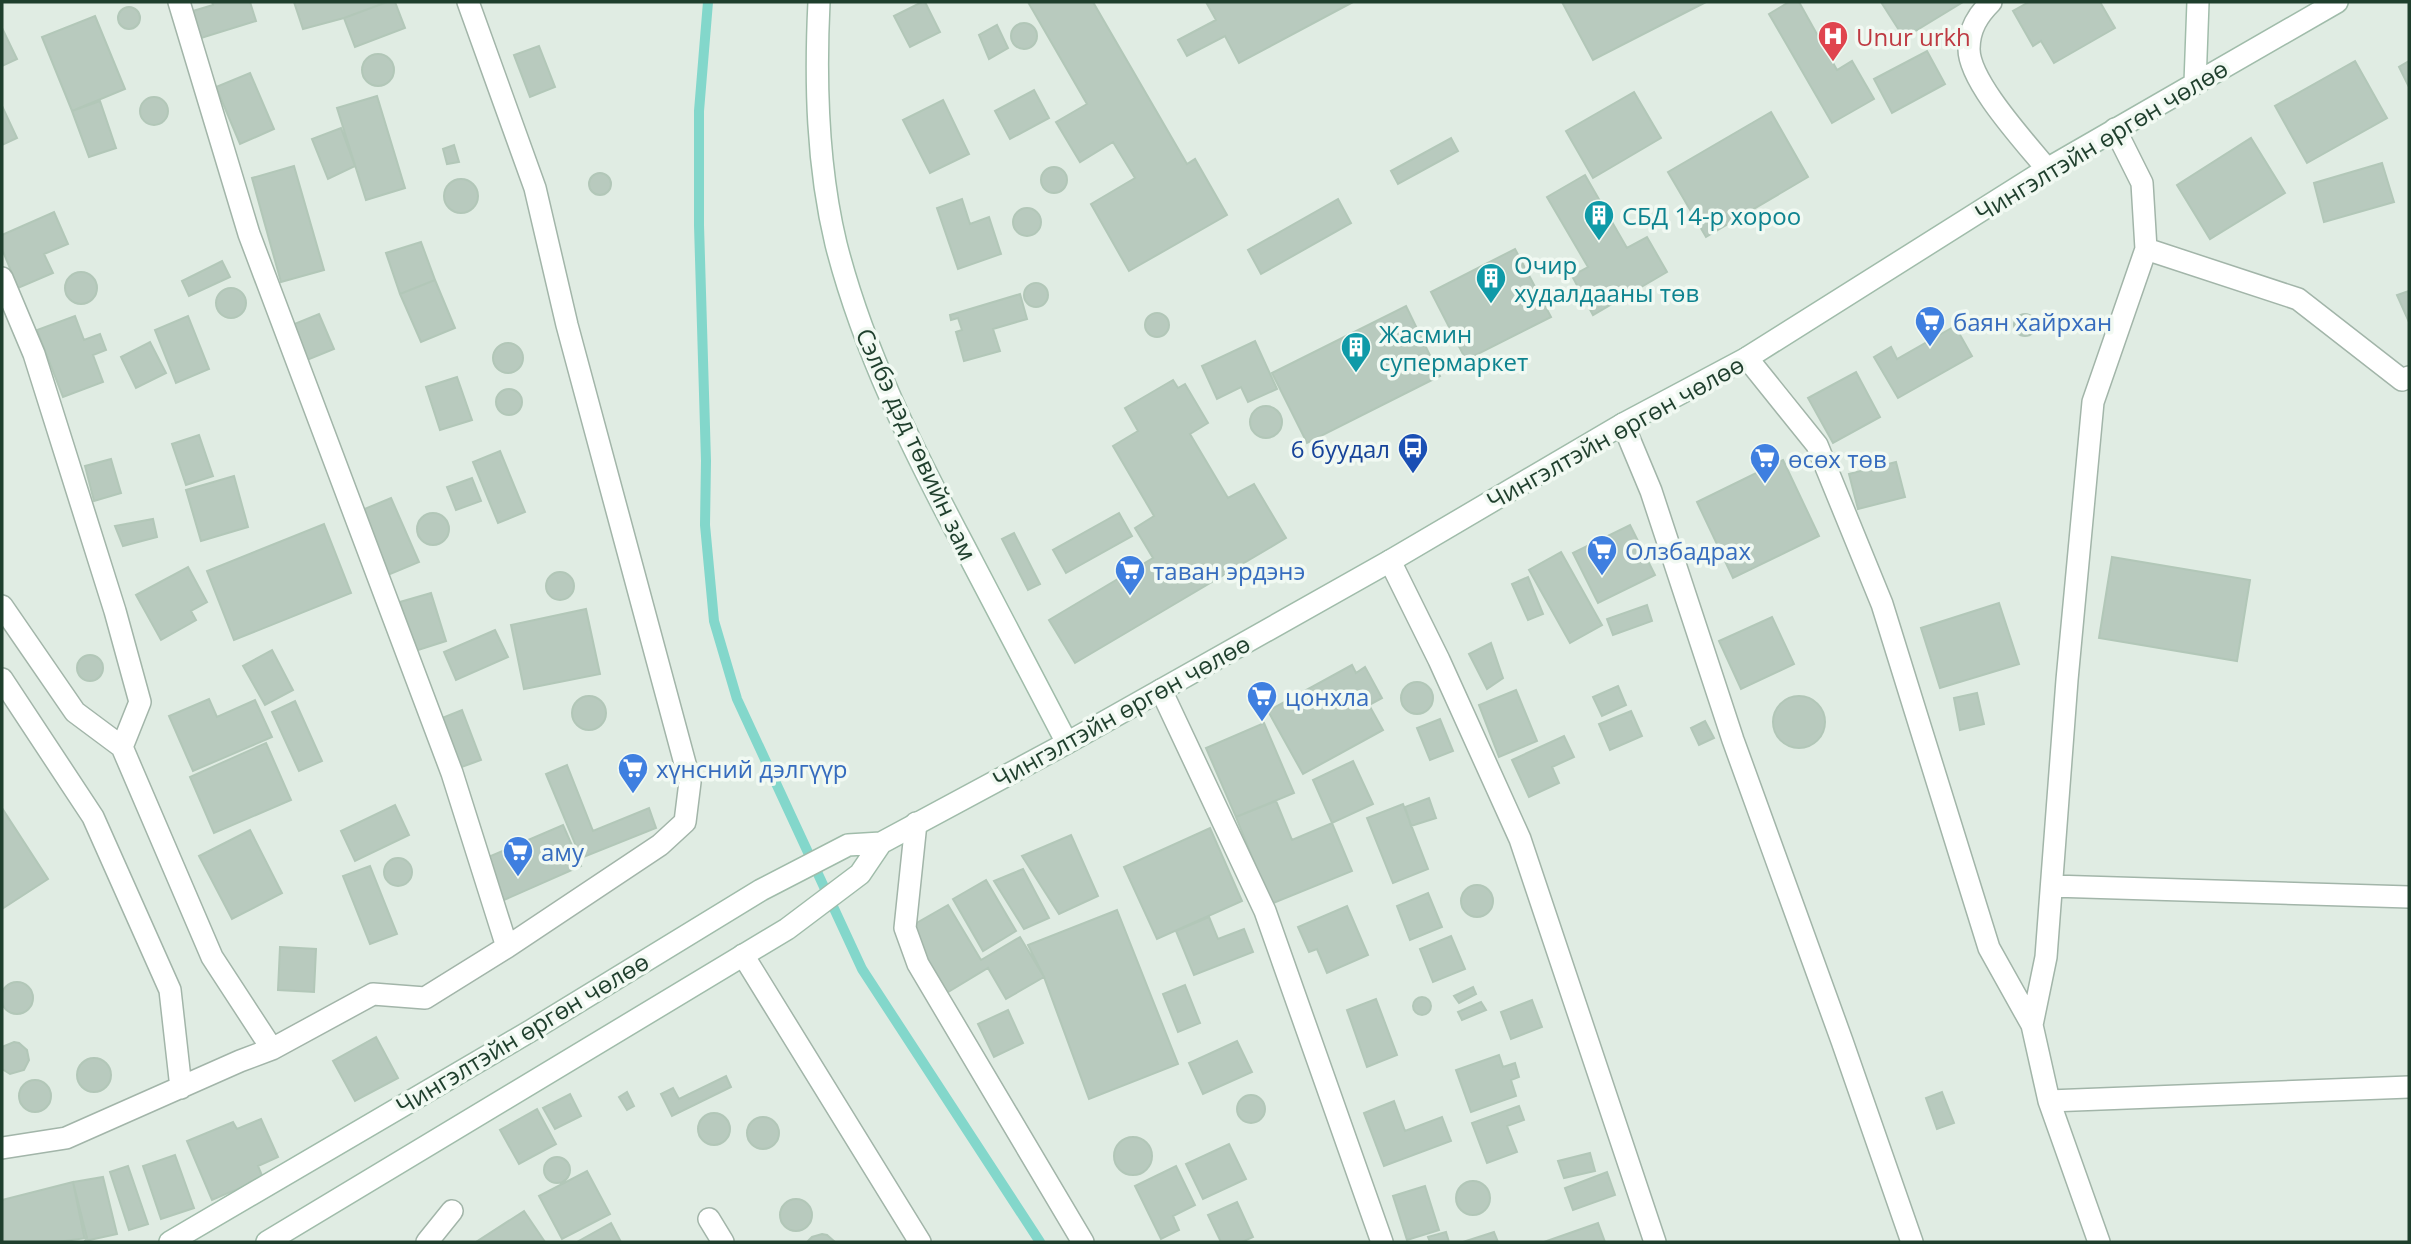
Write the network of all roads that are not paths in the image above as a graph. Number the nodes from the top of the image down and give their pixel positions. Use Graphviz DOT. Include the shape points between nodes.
graph roads {
  1 [pos="179,2"];
  2 [pos="468,2"];
  3 [pos="819,2"];
  4 [pos="1991,2"];
  5 [pos="2198,2"];
  6 [pos="2337,2"];
  7 [pos="2195,83"];
  8 [pos="2115,129"];
  9 [pos="2047,169"];
  10 [pos="2146,249"];
  11 [pos="2,278"];
  12 [pos="1747,358"];
  13 [pos="2409,377"];
  14 [pos="1623,424"];
  15 [pos="1390,561"];
  16 [pos="2,606"];
  17 [pos="2,680"];
  18 [pos="1161,690"];
  19 [pos="1067,743"];
  20 [pos="122,747"];
  21 [pos="916,824"];
  22 [pos="881,843"];
  23 [pos="2052,886"];
  24 [pos="2409,897"];
  25 [pos="507,947"];
  26 [pos="743,955"];
  27 [pos="2032,1026"];
  28 [pos="272,1049"];
  29 [pos="2409,1087"];
  30 [pos="181,1088"];
  31 [pos="2049,1101"];
  32 [pos="2,1148"];
  33 [pos="452,1211"];
  34 [pos="709,1219"];
  35 [pos="170,1242"];
  36 [pos="267,1242"];
  37 [pos="427,1242"];
  38 [pos="723,1242"];
  39 [pos="920,1242"];
  40 [pos="1083,1242"];
  41 [pos="1382,1242"];
  42 [pos="1655,1242"];
  43 [pos="1912,1242"];
  44 [pos="2099,1242"];
  1 -- 25 [label="street" via="249,234 452,773"];
  2 -- 25 [label="street" via="535,188 567,325 690,782 685,822 660,845"];
  3 -- 19 [label="street, Сэлбэ дэд төвийн зам" via="818,126 825,186 858,318 931,483"];
  4 -- 9 [label="street" via="1972,28 1968,51 1974,70"];
  5 -- 7 [label="street"];
  6 -- 7 [label="street, Чингэлтэйн өргөн чөлөө"];
  7 -- 8 [label="street, Чингэлтэйн өргөн чөлөө"];
  8 -- 9 [label="street, Чингэлтэйн өргөн чөлөө"];
  8 -- 10 [label="street" via="2143,183"];
  9 -- 12 [label="street, Чингэлтэйн өргөн чөлөө"];
  10 -- 13 [label="street" via="2298,299 2402,380"];
  10 -- 23 [label="street" via="2093,402"];
  11 -- 20 [label="street" via="34,354 140,702"];
  12 -- 14 [label="street, Чингэлтэйн өргөн чөлөө"];
  12 -- 27 [label="street" via="1817,445 1882,604 1989,948"];
  14 -- 15 [label="street, Чингэлтэйн өргөн чөлөө"];
  14 -- 43 [label="street" via="1651,491 1733,740"];
  15 -- 18 [label="street, Чингэлтэйн өргөн чөлөө"];
  15 -- 42 [label="street" via="1520,839"];
  16 -- 20 [label="street" via="75,712"];
  17 -- 30 [label="street" via="93,817 170,990"];
  18 -- 19 [label="street, Чингэлтэйн өргөн чөлөө"];
  18 -- 41 [label="street" via="1265,911"];
  19 -- 21 [label="street, Чингэлтэйн өргөн чөлөө"];
  20 -- 28 [label="street" via="212,957"];
  21 -- 22 [label="street, Чингэлтэйн өргөн чөлөө"];
  21 -- 40 [label="street" via="905,928 918,964"];
  22 -- 26 [label="street, Чингэлтэйн өргөн чөлөө" via="860,874 787,929"];
  22 -- 35 [label="street, Чингэлтэйн өргөн чөлөө" via="848,845 761,890"];
  23 -- 24 [label="street"];
  23 -- 27 [label="street" via="2046,957"];
  25 -- 28 [label="street" via="425,998 373,994"];
  26 -- 36 [label="street, Чингэлтэйн өргөн чөлөө"];
  26 -- 39 [label="street"];
  27 -- 31 [label="street"];
  28 -- 30 [label="street"];
  29 -- 31 [label="street"];
  30 -- 32 [label="street" via="66,1138"];
  31 -- 44 [label="street"];
  33 -- 37 [label="street"];
  34 -- 38 [label="street"];
}
